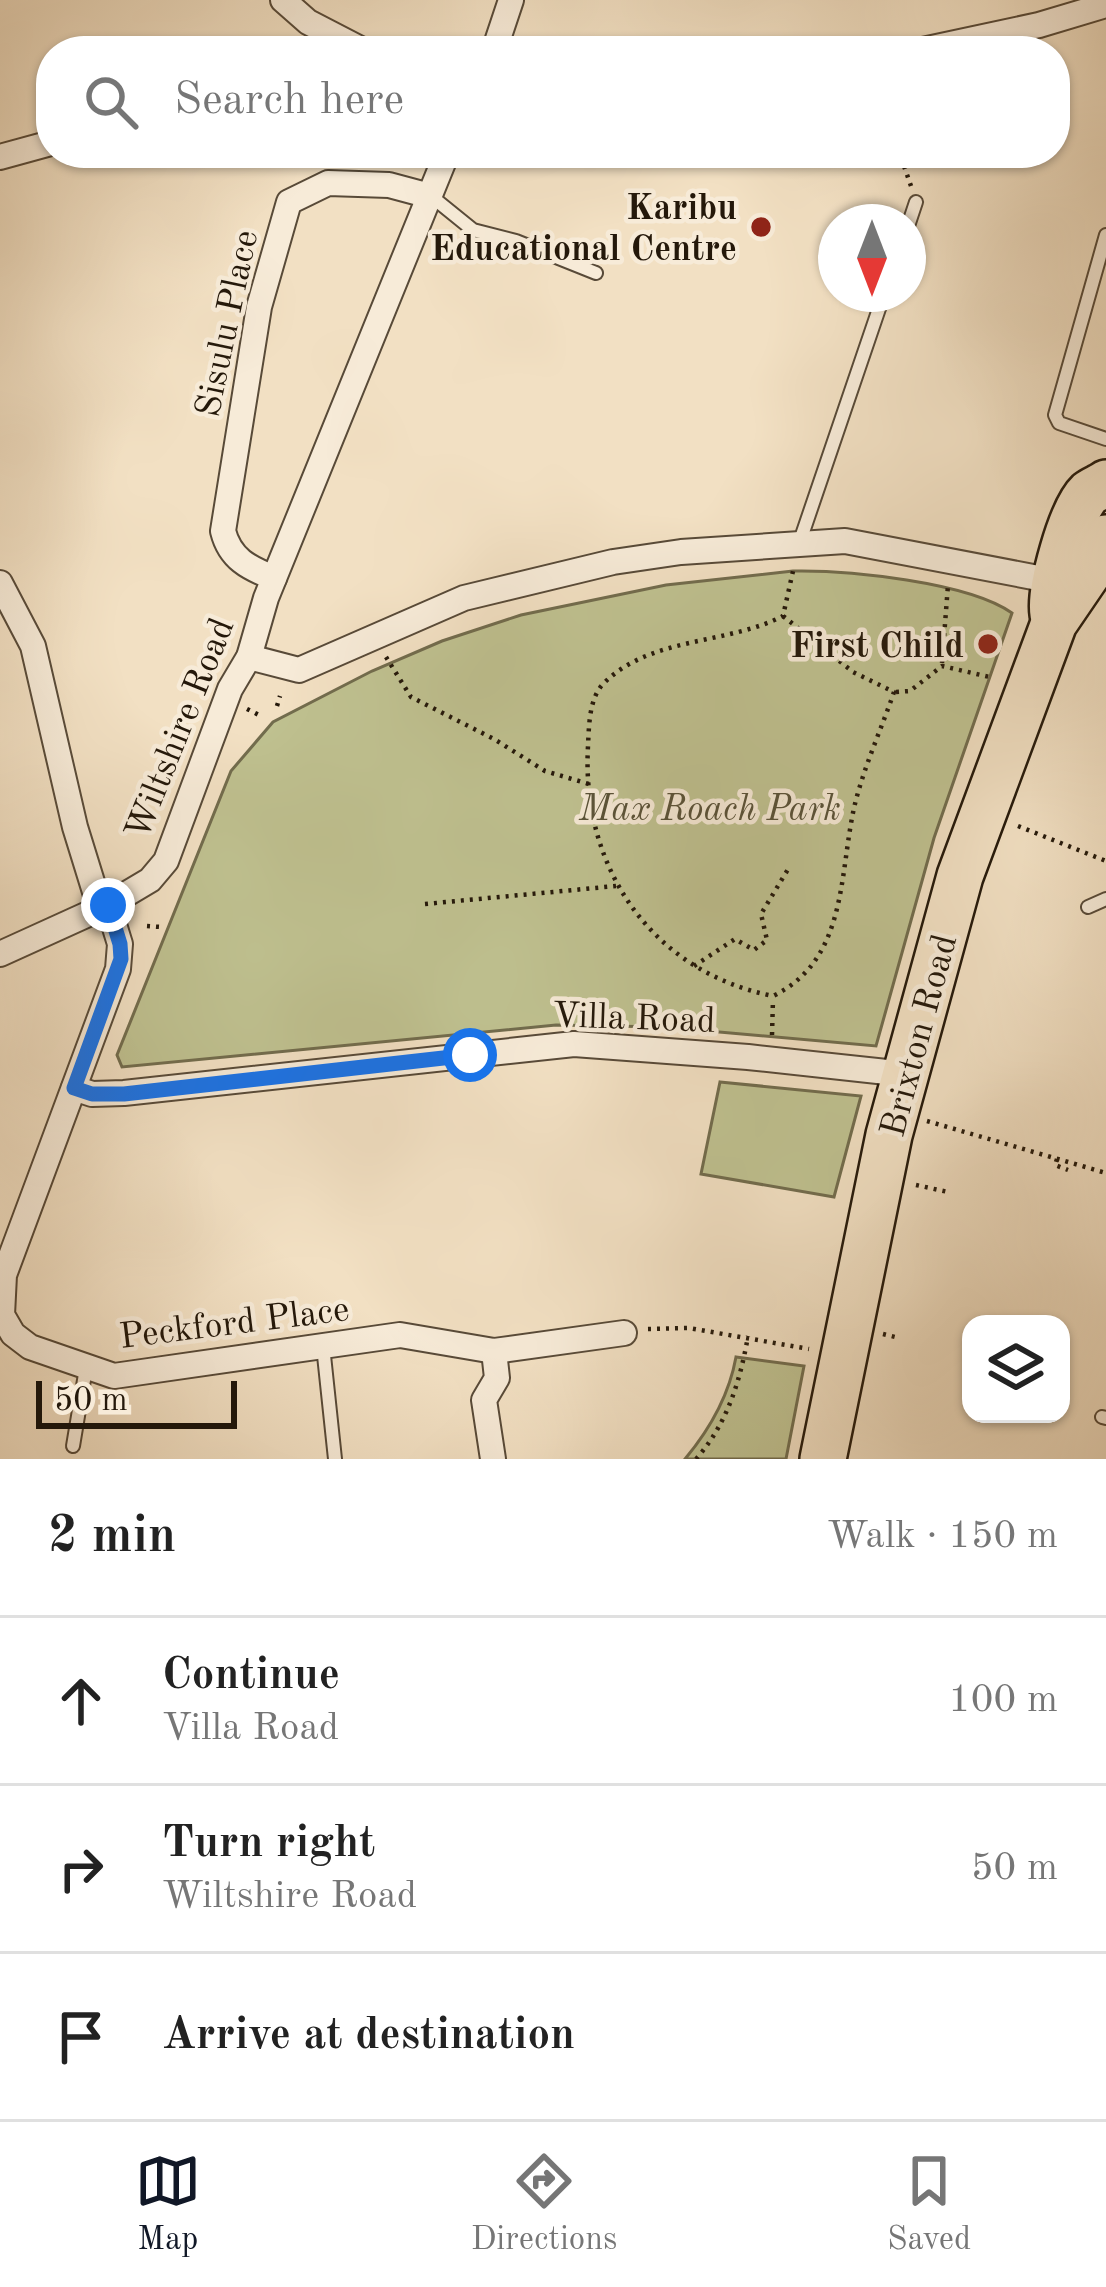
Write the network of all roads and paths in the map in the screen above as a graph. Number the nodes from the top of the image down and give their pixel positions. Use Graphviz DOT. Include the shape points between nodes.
graph roads {
  1 [pos="283,0"];
  2 [pos="512,0"];
  3 [pos="1106,5"];
  4 [pos="330,36"];
  5 [pos="499,36"];
  6 [pos="988,36"];
  7 [pos="36,147"];
  8 [pos="0,157"];
  9 [pos="441,168"];
  10 [pos="905,168"];
  11 [pos="430,196"];
  12 [pos="916,202"];
  13 [pos="1106,235"];
  14 [pos="596,273"];
  15 [pos="878,312"];
  16 [pos="1106,439"];
  17 [pos="1106,483"];
  18 [pos="1106,538"];
  19 [pos="800,541"];
  20 [pos="274,578"];
  21 [pos="0,583"];
  22 [pos="948,585"];
  23 [pos="1054,602"];
  24 [pos="783,616"];
  25 [pos="373,638"];
  26 [pos="249,657"];
  27 [pos="942,666"];
  28 [pos="994,678"];
  29 [pos="894,692"];
  30 [pos="280,695"];
  31 [pos="278,706"];
  32 [pos="247,709"];
  33 [pos="262,716"];
  34 [pos="589,784"];
  35 [pos="1007,821"];
  36 [pos="1106,861"];
  37 [pos="790,866"];
  38 [pos="616,886"];
  39 [pos="1106,899"];
  40 [pos="425,904"];
  41 [pos="104,907"];
  42 [pos="1088,908"];
  43 [pos="147,926"];
  44 [pos="161,927"];
  45 [pos="0,954"];
  46 [pos="694,966"];
  47 [pos="773,996"];
  48 [pos="772,1041"];
  49 [pos="905,1074"];
  50 [pos="74,1088"];
  51 [pos="931,1122"];
  52 [pos="1058,1159"];
  53 [pos="1068,1170"];
  54 [pos="1105,1175"];
  55 [pos="910,1184"];
  56 [pos="948,1192"];
  57 [pos="2,1315"];
  58 [pos="624,1333"];
  59 [pos="748,1336"];
  60 [pos="323,1346"];
  61 [pos="814,1350"];
  62 [pos="494,1351"];
  63 [pos="86,1368"];
  64 [pos="710,1442"];
  65 [pos="73,1446"];
  66 [pos="335,1459"];
  67 [pos="493,1459"];
  68 [pos="696,1459"];
  69 [pos="709,1459"];
  70 [pos="823,1459"];
  1 -- 4 [label="street"];
  2 -- 5 [label="street"];
  3 -- 6 [label="street"];
  7 -- 8 [label="street"];
  9 -- 11 [label="street, Wiltshire Road"];
  10 -- 12 [label="path"];
  11 -- 14 [label="lane" via="473,230"];
  11 -- 20 [label="street, Wiltshire Road"];
  11 -- 20 [label="street, Sisulu Place" via="328,183 289,202 259,307 223,531 245,567"];
  13 -- 16 [label="lane" via="1055,415"];
  15 -- 19 [label="lane"];
  17 -- 23 [label="highway, Brixton Road" via="1086,497"];
  18 -- 23 [label="highway, Brixton Road" via="1099,557"];
  19 -- 23 [label="street" via="845,541"];
  19 -- 24 [label="path"];
  19 -- 25 [label="street" via="613,562 464,598"];
  20 -- 26 [label="street, Wiltshire Road"];
  21 -- 41 [label="street" via="33,646 75,827"];
  22 -- 27 [label="path"];
  23 -- 49 [label="highway, Brixton Road" via="960,876"];
  24 -- 29 [label="path" via="853,672"];
  24 -- 34 [label="path" via="661,651 609,679 592,706"];
  25 -- 26 [label="street" via="299,670"];
  25 -- 34 [label="path" via="411,697 545,771"];
  26 -- 41 [label="street, Wiltshire Road" via="166,861"];
  27 -- 28 [label="path"];
  27 -- 29 [label="path" via="910,691"];
  29 -- 47 [label="path" via="854,806 829,938 806,974"];
  30 -- 31 [label="path"];
  32 -- 33 [label="path"];
  34 -- 38 [label="path"];
  35 -- 36 [label="path"];
  37 -- 46 [label="path" via="761,914 767,940 754,950 736,939"];
  38 -- 40 [label="path"];
  38 -- 46 [label="path" via="661,943"];
  39 -- 42 [label="lane"];
  41 -- 45 [label="street, Wiltshire Road"];
  41 -- 50 [label="street" via="121,959"];
  43 -- 44 [label="path"];
  46 -- 47 [label="path"];
  47 -- 48 [label="path"];
  49 -- 50 [label="street, Villa Road" via="574,1044 124,1094"];
  49 -- 70 [label="highway, Brixton Road"];
  50 -- 57 [label="street" via="4,1275"];
  51 -- 52 [label="path"];
  52 -- 53 [label="path" via="1055,1165"];
  52 -- 54 [label="path"];
  55 -- 56 [label="path"];
  57 -- 63 [label="street, Peckford Place" via="30,1347"];
  58 -- 59 [label="path" via="689,1328"];
  58 -- 62 [label="street, Peckford Place"];
  59 -- 61 [label="path"];
  59 -- 64 [label="path" via="735,1394"];
  60 -- 62 [label="street, Peckford Place" via="400,1335"];
  60 -- 63 [label="street, Peckford Place" via="114,1376"];
  60 -- 66 [label="lane"];
  62 -- 67 [label="street" via="496,1378 484,1400"];
  63 -- 65 [label="lane"];
  64 -- 68 [label="path"];
  64 -- 69 [label="path"];
}
